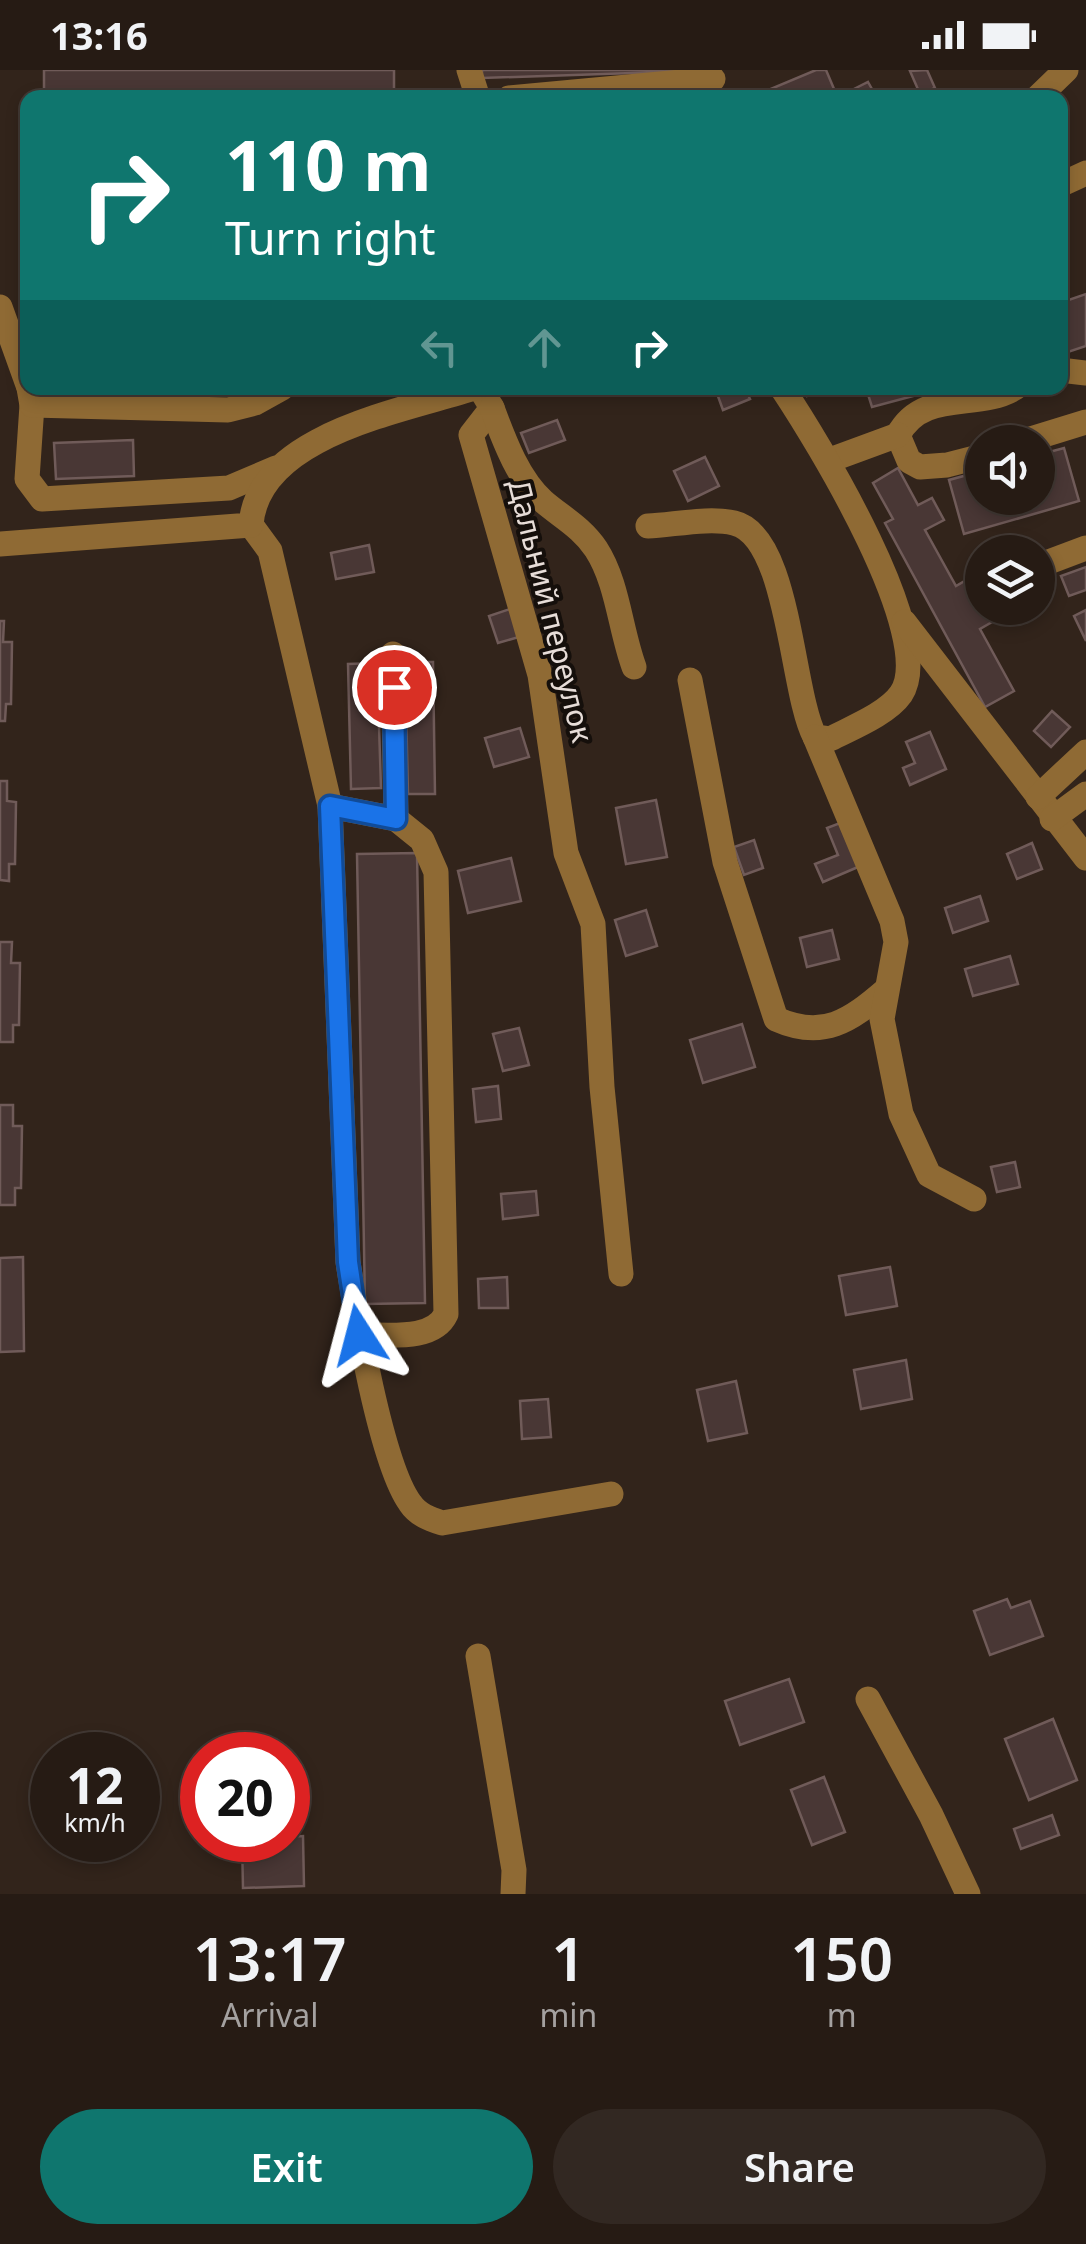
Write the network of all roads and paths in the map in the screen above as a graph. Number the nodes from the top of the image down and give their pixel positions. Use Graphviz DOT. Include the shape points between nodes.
graph roads {
  1 [pos="1066,70"];
  2 [pos="714,82"];
  3 [pos="612,90"];
  4 [pos="1045,90"];
  5 [pos="0,307"];
  6 [pos="20,364"];
  7 [pos="30,395"];
  8 [pos="63,395"];
  9 [pos="269,395"];
  10 [pos="478,395"];
  11 [pos="482,395"];
  12 [pos="483,395"];
  13 [pos="787,395"];
  14 [pos="999,395"];
  15 [pos="1086,422"];
  16 [pos="1055,432"];
  17 [pos="898,434"];
  18 [pos="965,459"];
  19 [pos="830,460"];
  20 [pos="276,468"];
  21 [pos="251,526"];
  22 [pos="648,526"];
  23 [pos="0,544"];
  24 [pos="1086,548"];
  25 [pos="1055,560"];
  26 [pos="904,622"];
  27 [pos="394,654"];
  28 [pos="634,667"];
  29 [pos="690,680"];
  30 [pos="815,737"];
  31 [pos="1086,752"];
  32 [pos="1086,794"];
  33 [pos="330,806"];
  34 [pos="1045,808"];
  35 [pos="396,819"];
  36 [pos="1086,858"];
  37 [pos="886,990"];
  38 [pos="974,1198"];
  39 [pos="621,1274"];
  40 [pos="359,1335"];
  41 [pos="611,1494"];
  42 [pos="478,1656"];
  43 [pos="868,1700"];
  44 [pos="513,1894"];
  45 [pos="968,1894"];
  1 -- 4 [label="street"];
  2 -- 3 [label="street"];
  5 -- 6 [label="street"];
  7 -- 20 [label="street" via="26,479 42,498 229,488"];
  8 -- 9 [label="street" via="228,410"];
  10 -- 20 [label="street" via="340,432 297,450"];
  11 -- 39 [label="street, Дальний переулок" via="472,435 540,675 566,854 594,924"];
  12 -- 28 [label="street" via="526,480 596,550"];
  13 -- 19 [label="street"];
  14 -- 17 [label="street" via="920,411"];
  15 -- 16 [label="street"];
  17 -- 18 [label="street" via="909,462 920,467"];
  17 -- 19 [label="street"];
  19 -- 26 [label="street"];
  20 -- 21 [label="street" via="252,505"];
  21 -- 23 [label="street"];
  21 -- 33 [label="street" via="270,551"];
  22 -- 30 [label="street" via="736,523 749,532 771,563"];
  24 -- 25 [label="street"];
  26 -- 30 [label="street" via="910,671 900,696 830,739"];
  26 -- 34 [label="street"];
  27 -- 35 [label="street"];
  29 -- 37 [label="street" via="725,862 776,1018 796,1028 831,1028"];
  30 -- 37 [label="street" via="892,921 896,942"];
  31 -- 34 [label="street"];
  32 -- 34 [label="street"];
  33 -- 35 [label="street"];
  33 -- 40 [label="street" via="348,1262"];
  34 -- 36 [label="street"];
  35 -- 40 [label="street" via="422,840 436,872 446,1314 428,1332"];
  37 -- 38 [label="street" via="884,1043 918,1157 929,1175"];
  40 -- 41 [label="street" via="391,1457 409,1502 425,1518 442,1524"];
  42 -- 44 [label="street"];
  43 -- 45 [label="street"];
}
